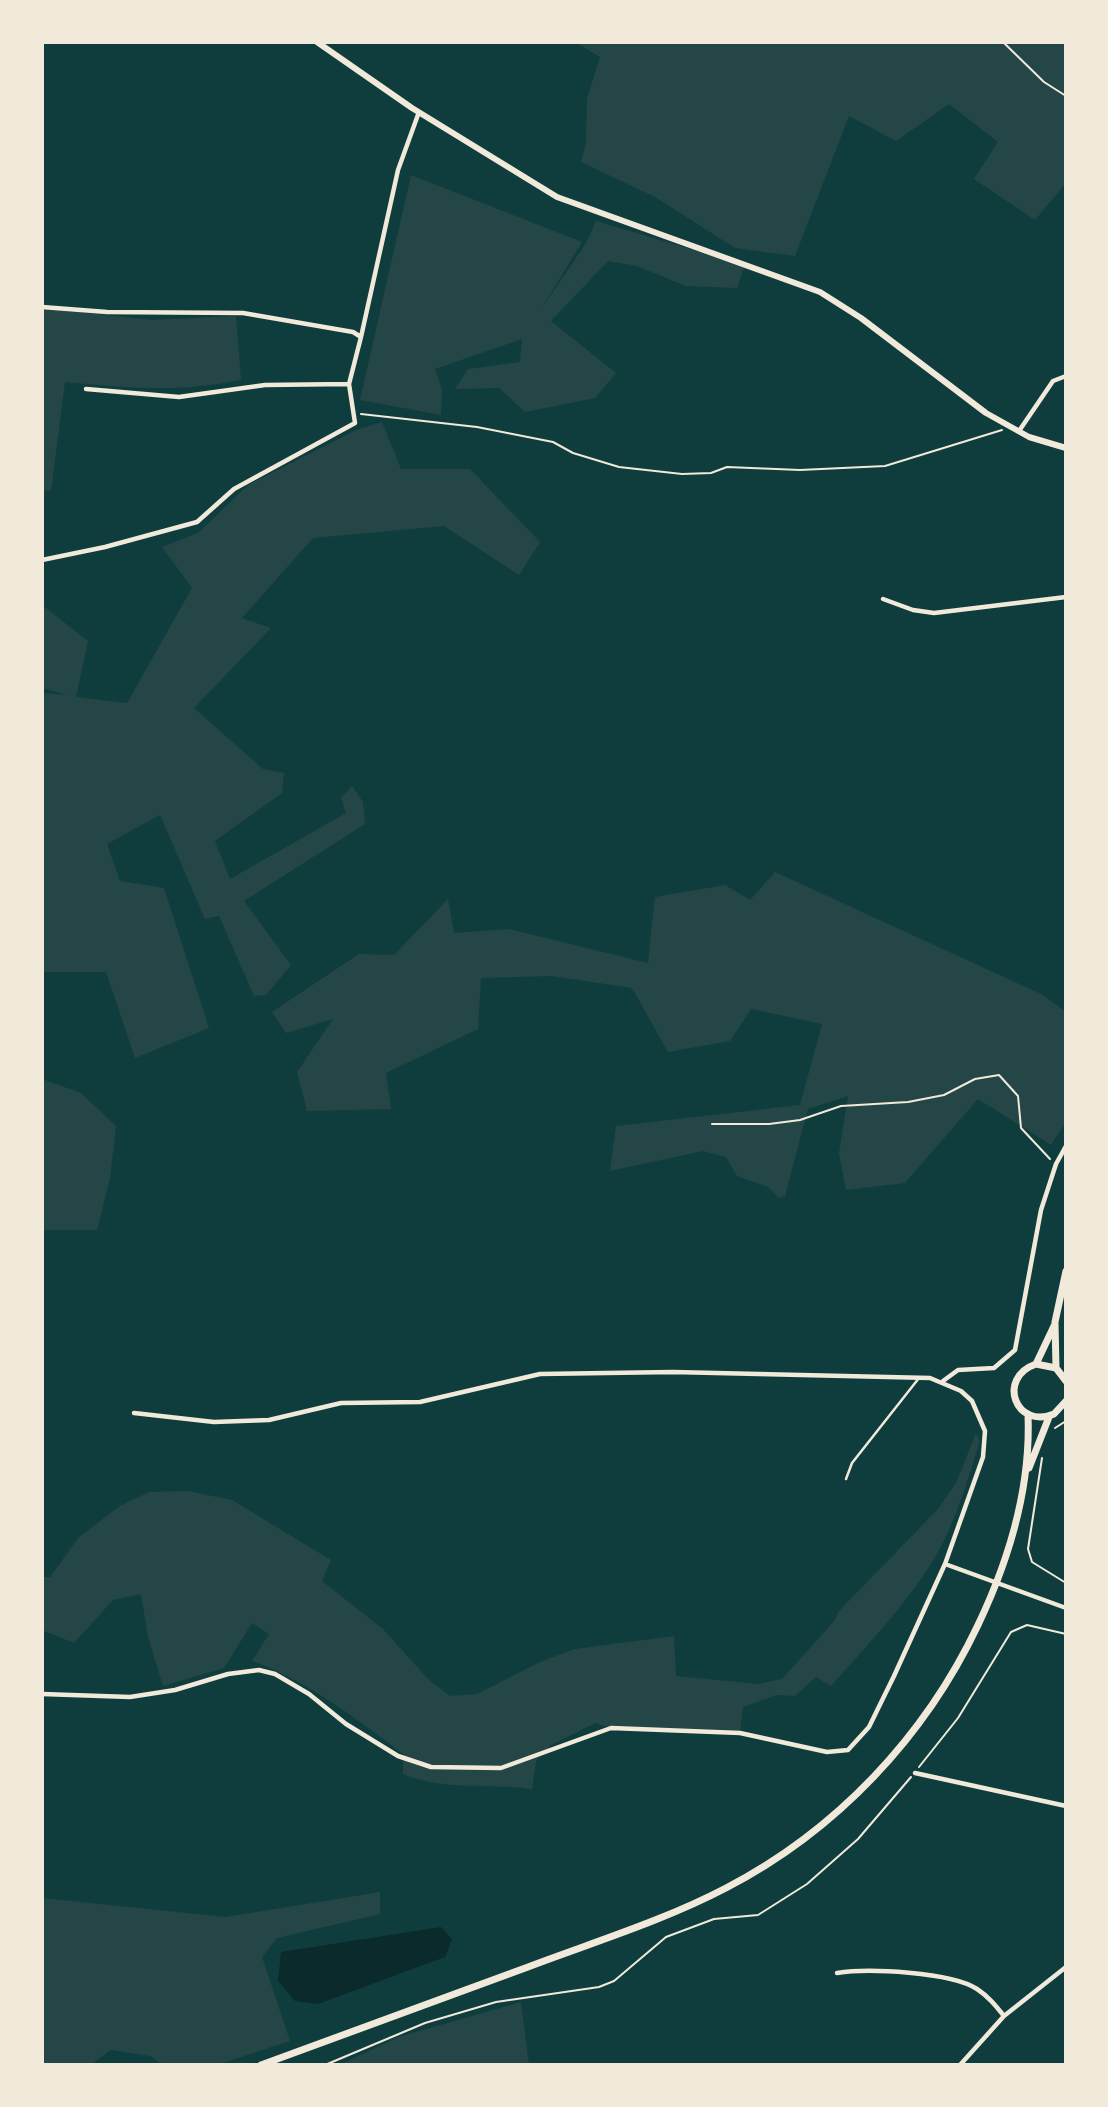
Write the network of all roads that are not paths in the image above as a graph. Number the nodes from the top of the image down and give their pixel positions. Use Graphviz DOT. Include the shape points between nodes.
graph roads {
  1 [pos="317,42"];
  2 [pos="415,110"];
  3 [pos="42,307"];
  4 [pos="361,337"];
  5 [pos="1066,376"];
  6 [pos="349,384"];
  7 [pos="86,389"];
  8 [pos="1019,431"];
  9 [pos="1066,448"];
  10 [pos="42,560"];
  11 [pos="1066,597"];
  12 [pos="883,599"];
  13 [pos="1066,1146"];
  14 [pos="1066,1271"];
  15 [pos="1055,1322"];
  16 [pos="1036,1364"];
  17 [pos="1056,1368"];
  18 [pos="919,1378"];
  19 [pos="943,1381"];
  20 [pos="1066,1381"];
  21 [pos="1066,1401"];
  22 [pos="135,1413"];
  23 [pos="1028,1414"];
  24 [pos="1049,1417"];
  25 [pos="1026,1475"];
  26 [pos="846,1479"];
  27 [pos="945,1564"];
  28 [pos="1066,1608"];
  29 [pos="42,1694"];
  30 [pos="915,1773"];
  31 [pos="1066,1806"];
  32 [pos="1066,1967"];
  33 [pos="837,1972"];
  34 [pos="1004,2016"];
  35 [pos="261,2065"];
  36 [pos="960,2065"];
  1 -- 2 [label="main road"];
  2 -- 4 [label="street"];
  2 -- 8 [label="main road" via="572,204 820,292"];
  3 -- 4 [label="street" via="107,313 243,313"];
  4 -- 6 [label="street"];
  5 -- 8 [label="street" via="1054,381"];
  6 -- 7 [label="street" via="265,384 179,397"];
  6 -- 10 [label="street" via="355,423 234,489 197,522"];
  8 -- 9 [label="main road"];
  11 -- 12 [label="street" via="933,613"];
  13 -- 19 [label="street" via="1056,1164 1033,1244 1015,1350 994,1368 958,1370"];
  14 -- 15 [label="main road"];
  15 -- 16 [label="main road"];
  15 -- 17 [label="main road"];
  16 -- 17 [label="main road"];
  16 -- 23 [label="main road" via="1021,1371 1014,1386 1016,1402"];
  17 -- 20 [label="main road"];
  18 -- 19 [label="street"];
  18 -- 22 [label="street" via="540,1374 420,1402 341,1403 269,1420 214,1422"];
  18 -- 26 [label="lane" via="852,1463"];
  19 -- 27 [label="street" via="972,1401 985,1431 983,1457"];
  21 -- 24 [label="main road"];
  23 -- 24 [label="main road"];
  23 -- 25 [label="main road"];
  24 -- 25 [label="main road"];
  25 -- 35 [label="main road" via="1000,1573 954,1672 889,1761 814,1831 754,1873 679,1910"];
  27 -- 28 [label="street"];
  27 -- 29 [label="street" via="869,1727 848,1751 827,1752 740,1732 611,1728 502,1768 431,1767 398,1756 309,1694 259,1670 130,1698"];
  30 -- 31 [label="street"];
  32 -- 34 [label="street"];
  33 -- 34 [label="street" via="883,1971 960,1981 984,1994"];
  34 -- 36 [label="street"];
}
